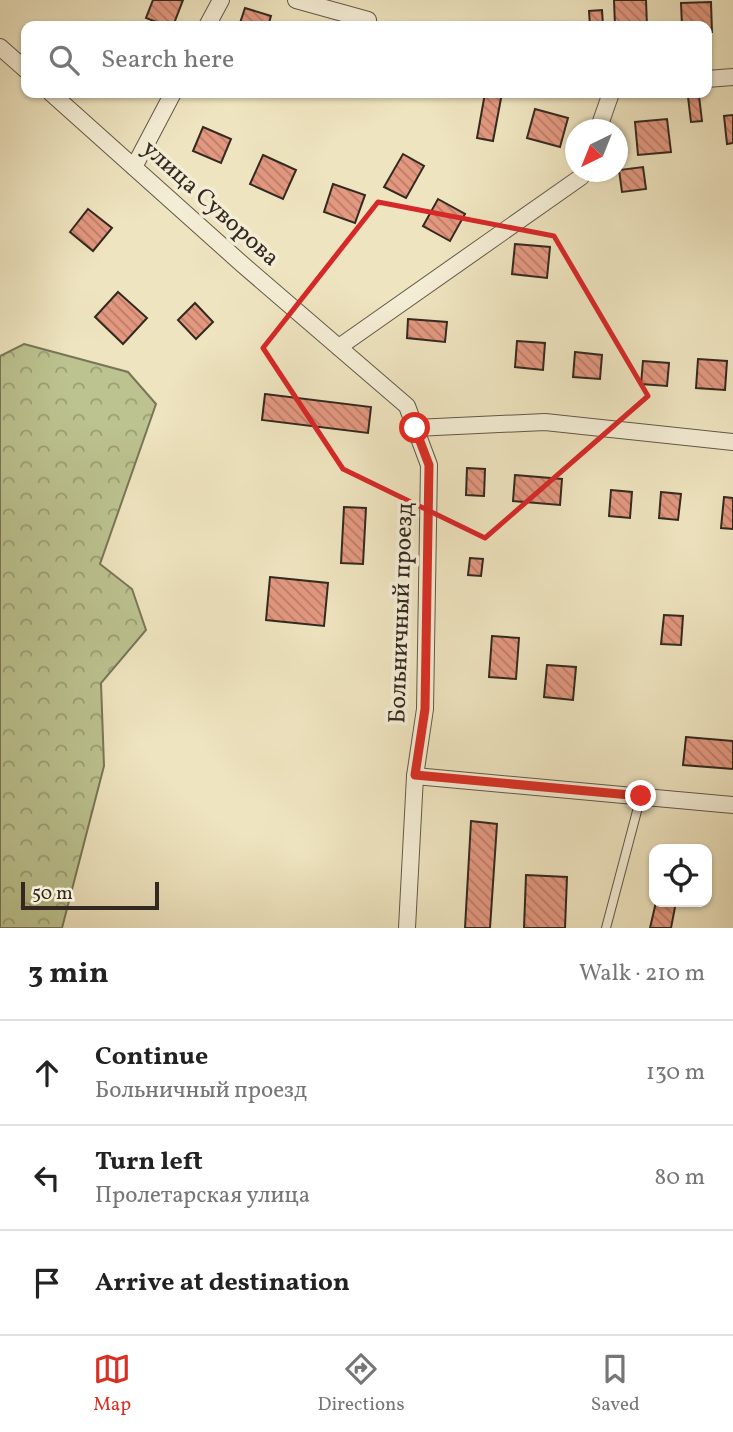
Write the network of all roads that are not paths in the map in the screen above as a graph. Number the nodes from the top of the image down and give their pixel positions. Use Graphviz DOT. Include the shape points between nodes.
graph roads {
  1 [pos="221,0"];
  2 [pos="296,0"];
  3 [pos="368,20"];
  4 [pos="210,21"];
  5 [pos="0,47"];
  6 [pos="21,66"];
  7 [pos="733,77"];
  8 [pos="712,79"];
  9 [pos="57,98"];
  10 [pos="170,98"];
  11 [pos="609,98"];
  12 [pos="602,119"];
  13 [pos="134,167"];
  14 [pos="574,182"];
  15 [pos="339,347"];
  16 [pos="415,428"];
  17 [pos="733,442"];
  18 [pos="415,775"];
  19 [pos="641,796"];
  20 [pos="733,805"];
  21 [pos="407,928"];
  22 [pos="606,928"];
  1 -- 4 [label="street"];
  2 -- 3 [label="street"];
  5 -- 6 [label="street"];
  7 -- 8 [label="street"];
  9 -- 13 [label="street, улица Суворова"];
  10 -- 13 [label="street"];
  11 -- 12 [label="street"];
  13 -- 15 [label="street, улица Суворова"];
  14 -- 15 [label="street"];
  15 -- 16 [label="street, улица Суворова" via="407,406"];
  16 -- 17 [label="street" via="545,422"];
  16 -- 18 [label="street, Больничный проезд" via="429,465 425,709"];
  18 -- 19 [label="street"];
  18 -- 21 [label="street, Больничный проезд"];
  19 -- 20 [label="street"];
  19 -- 22 [label="lane"];
}
